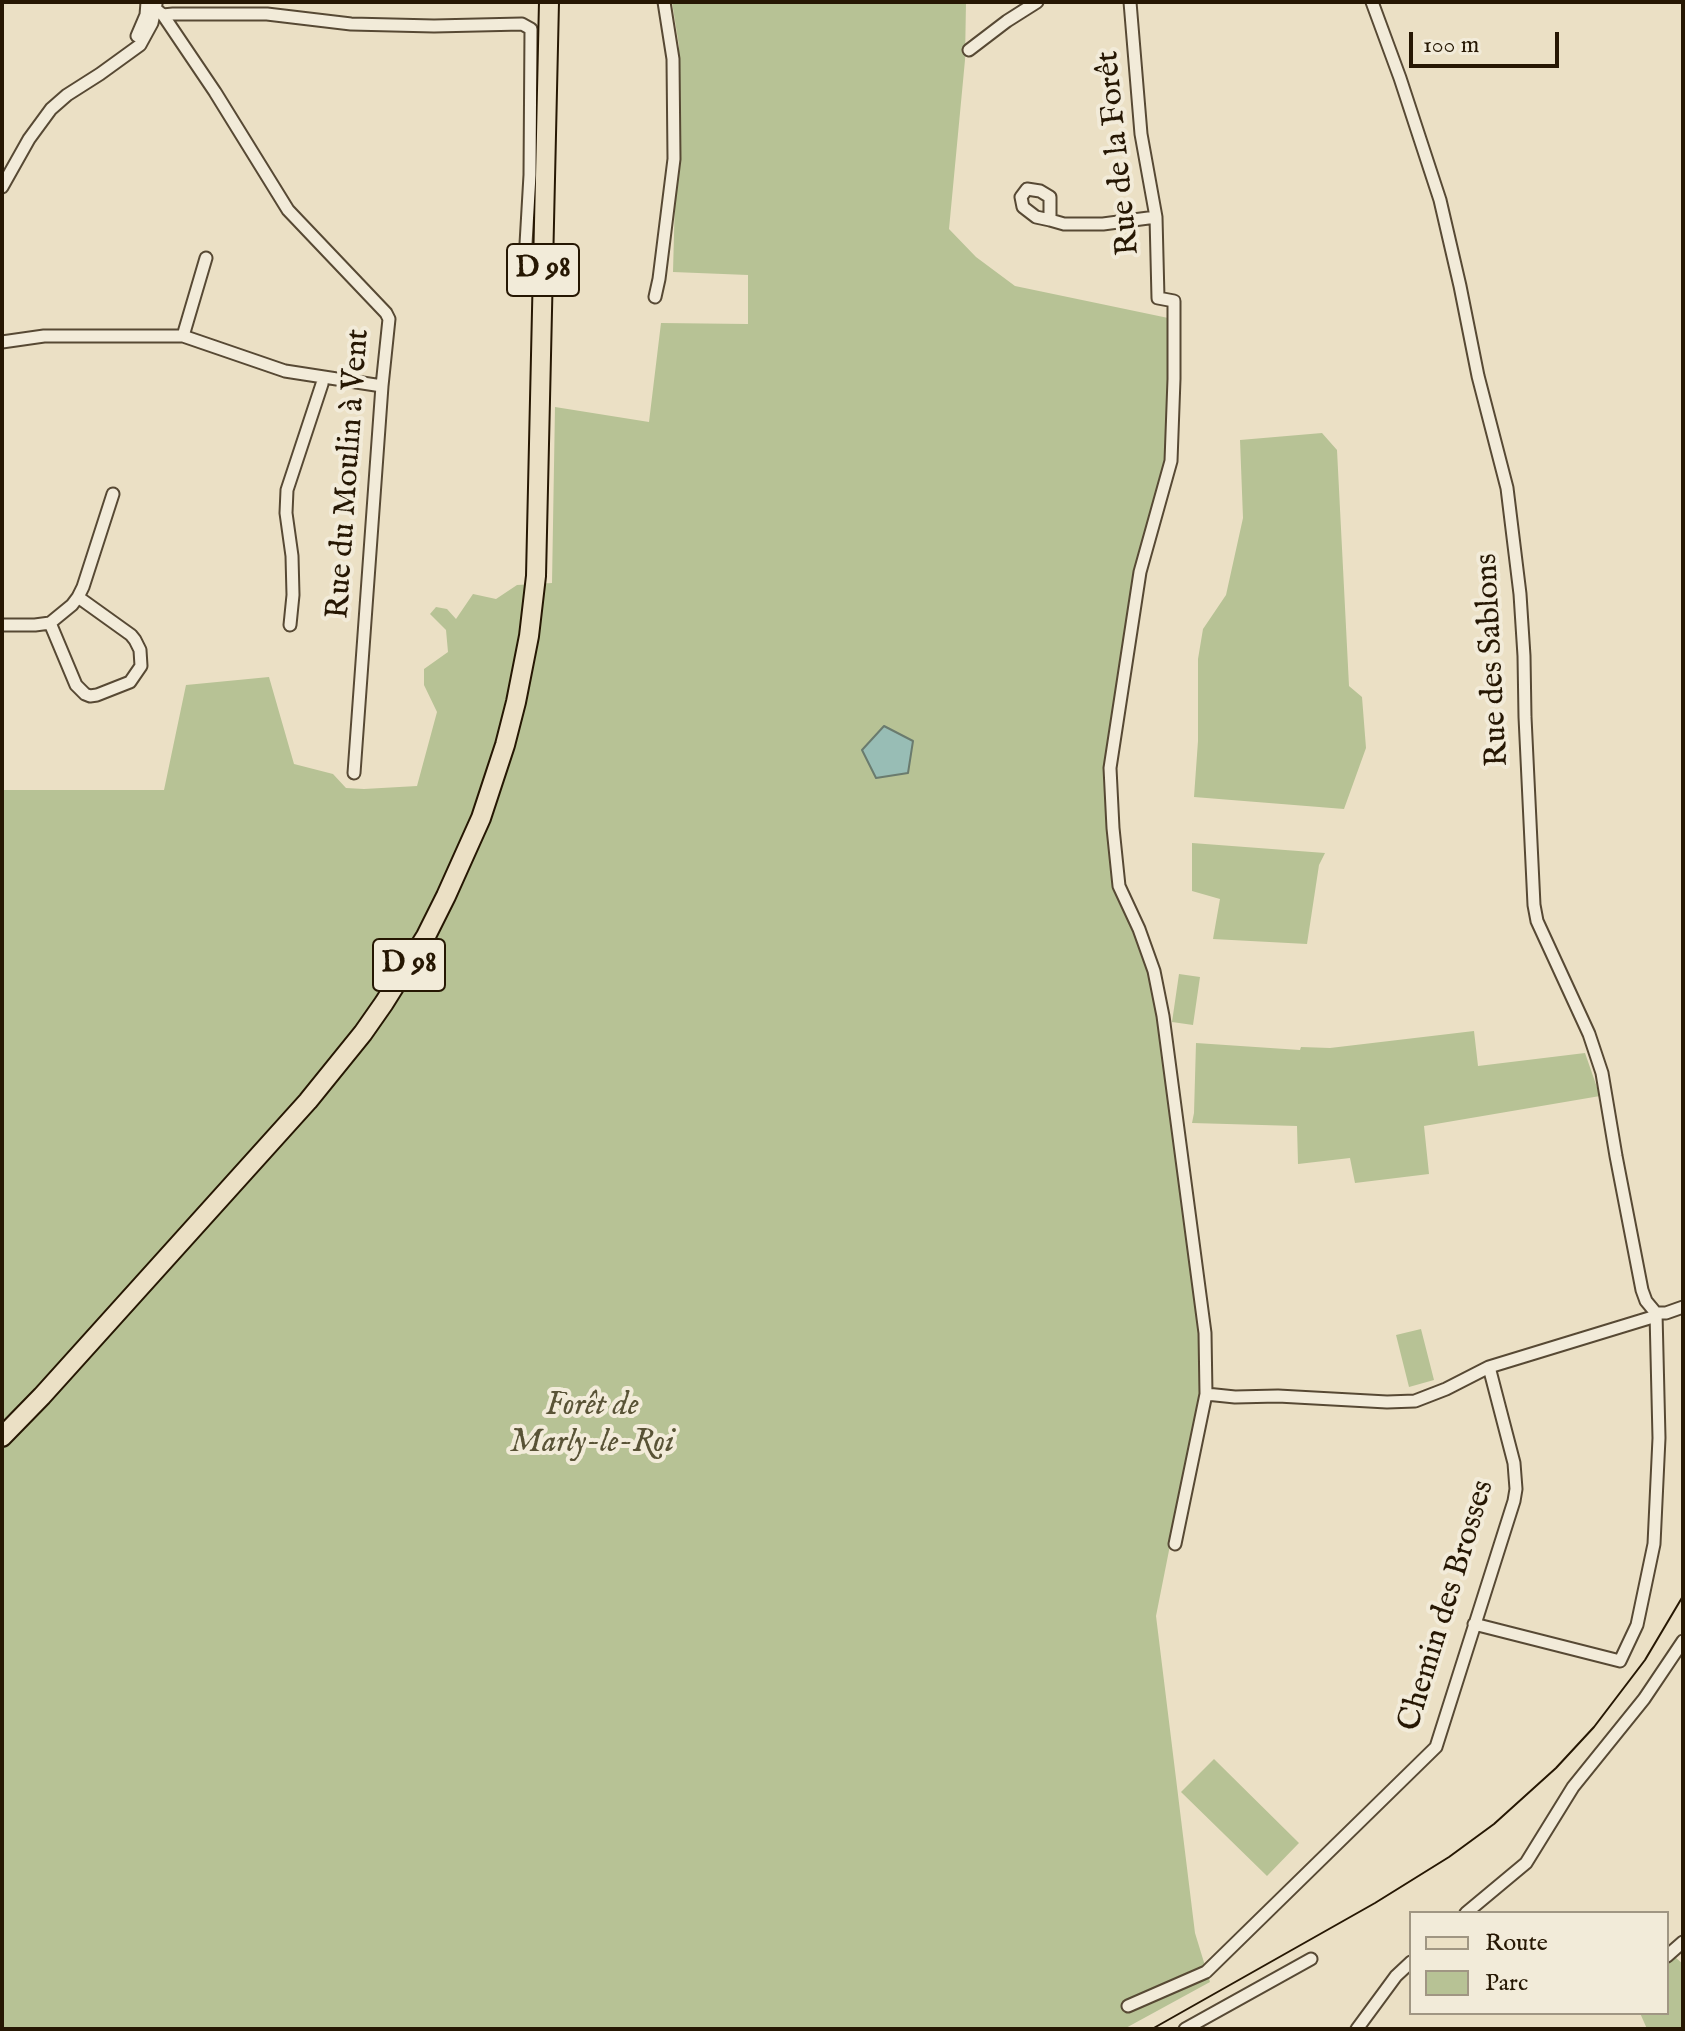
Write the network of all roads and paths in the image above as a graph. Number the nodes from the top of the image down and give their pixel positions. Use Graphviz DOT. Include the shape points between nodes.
graph roads {
  1 [pos="549,2"];
  2 [pos="664,2"];
  3 [pos="1037,2"];
  4 [pos="1130,2"];
  5 [pos="1372,2"];
  6 [pos="154,6"];
  7 [pos="969,50"];
  8 [pos="2,187"];
  9 [pos="1156,217"];
  10 [pos="1050,220"];
  11 [pos="206,258"];
  12 [pos="525,261"];
  13 [pos="655,297"];
  14 [pos="183,336"];
  15 [pos="2,342"];
  16 [pos="323,377"];
  17 [pos="382,386"];
  18 [pos="113,494"];
  19 [pos="78,597"];
  20 [pos="50,623"];
  21 [pos="2,625"];
  22 [pos="290,625"];
  23 [pos="354,773"];
  24 [pos="1683,1307"];
  25 [pos="1656,1314"];
  26 [pos="1489,1367"];
  27 [pos="1206,1394"];
  28 [pos="42,1396"];
  29 [pos="2,1437"];
  30 [pos="2,1451"];
  31 [pos="1175,1544"];
  32 [pos="1474,1624"];
  33 [pos="1683,1641"];
  34 [pos="1468,1911"];
  35 [pos="1311,1959"];
  36 [pos="1409,1964"];
  37 [pos="1128,2006"];
  38 [pos="1185,2029"];
  39 [pos="1357,2029"];
  1 -- 28 [label="main road, D 98" via="536,576 516,702 485,807 426,936 363,1033"];
  2 -- 13 [label="street" via="673,59 674,159"];
  3 -- 7 [label="street"];
  4 -- 9 [label="street, Rue de la Forêt" via="1141,134"];
  5 -- 25 [label="street, Rue des Sablons" via="1440,200 1507,488 1520,594 1537,921 1602,1073 1642,1290"];
  6 -- 8 [label="street" via="152,23 135,51 51,109"];
  6 -- 12 [label="street" via="185,14 267,14 351,24 522,24 531,29"];
  6 -- 17 [label="street, Rue du Moulin à Vent" via="288,210 386,313"];
  9 -- 10 [label="street" via="1103,224"];
  9 -- 27 [label="street, Rue de la Forêt" via="1158,298 1174,301 1171,461 1140,572 1110,768 1119,886 1154,971 1163,1016 1205,1333"];
  11 -- 14 [label="street"];
  14 -- 15 [label="street" via="44,336"];
  14 -- 16 [label="street" via="285,371"];
  16 -- 17 [label="street"];
  16 -- 22 [label="street" via="287,490"];
  17 -- 23 [label="street, Rue du Moulin à Vent"];
  18 -- 19 [label="street"];
  19 -- 20 [label="street"];
  19 -- 20 [label="street" via="135,640 141,666 130,682 97,695 79,690"];
  20 -- 21 [label="street"];
  24 -- 25 [label="street"];
  25 -- 26 [label="street"];
  25 -- 32 [label="street" via="1659,1438 1654,1544 1637,1625 1620,1661"];
  26 -- 27 [label="street" via="1415,1401"];
  26 -- 32 [label="street, Chemin des Brosses" via="1516,1489"];
  27 -- 31 [label="street"];
  28 -- 29 [label="main road, D 98"];
  28 -- 30 [label="main road, D 98"];
  32 -- 37 [label="street, Chemin des Brosses" via="1436,1747 1206,1972"];
  33 -- 34 [label="street" via="1573,1787 1526,1863"];
  35 -- 38 [label="street"];
  36 -- 39 [label="street"];
}
